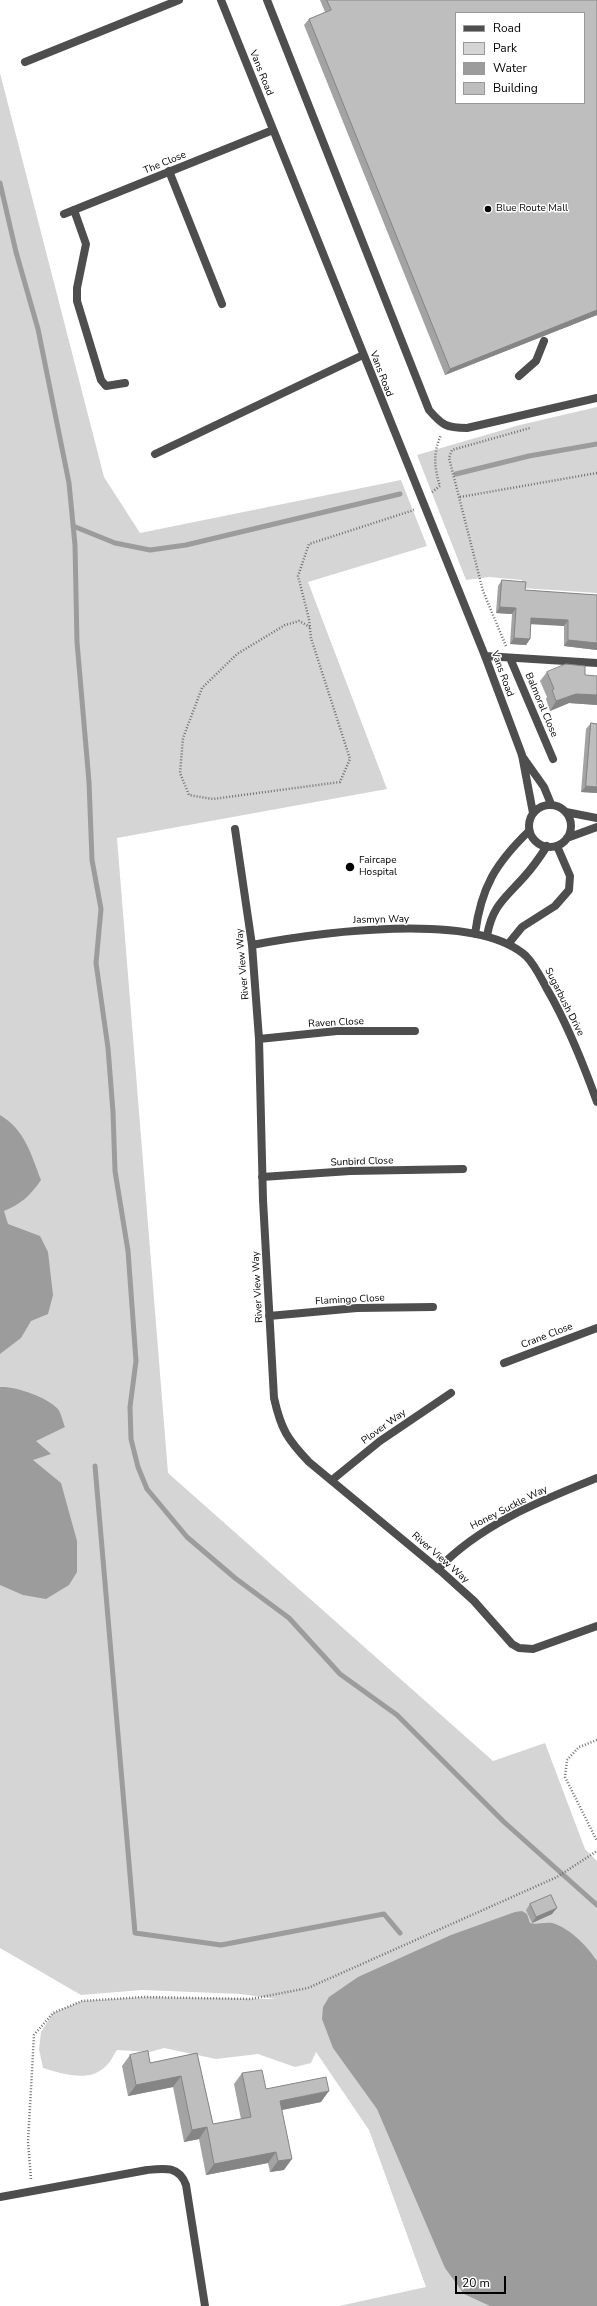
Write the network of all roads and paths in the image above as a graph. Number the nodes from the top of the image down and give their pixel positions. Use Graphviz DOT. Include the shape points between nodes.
graph roads {
  1 [pos="179,0"];
  2 [pos="221,0"];
  3 [pos="270,1"];
  4 [pos="25,62"];
  5 [pos="273,130"];
  6 [pos="169,171"];
  7 [pos="74,210"];
  8 [pos="64,214"];
  9 [pos="222,304"];
  10 [pos="544,340"];
  11 [pos="363,355"];
  12 [pos="519,376"];
  13 [pos="125,383"];
  14 [pos="597,394"];
  15 [pos="597,398"];
  16 [pos="571,404"];
  17 [pos="445,425"];
  18 [pos="532,427"];
  19 [pos="155,454"];
  20 [pos="597,473"];
  21 [pos="434,497"];
  22 [pos="460,498"];
  23 [pos="423,506"];
  24 [pos="310,627"];
  25 [pos="485,656"];
  26 [pos="510,658"];
  27 [pos="597,662"];
  28 [pos="522,755"];
  29 [pos="553,759"];
  30 [pos="552,804"];
  31 [pos="566,812"];
  32 [pos="533,813"];
  33 [pos="597,818"];
  34 [pos="597,827"];
  35 [pos="235,829"];
  36 [pos="529,831"];
  37 [pos="567,838"];
  38 [pos="547,846"];
  39 [pos="557,846"];
  40 [pos="475,934"];
  41 [pos="487,936"];
  42 [pos="509,943"];
  43 [pos="252,945"];
  44 [pos="414,1031"];
  45 [pos="259,1039"];
  46 [pos="597,1102"];
  47 [pos="463,1168"];
  48 [pos="262,1177"];
  49 [pos="433,1307"];
  50 [pos="269,1316"];
  51 [pos="597,1328"];
  52 [pos="504,1363"];
  53 [pos="451,1393"];
  54 [pos="597,1478"];
  55 [pos="332,1480"];
  56 [pos="438,1568"];
  57 [pos="597,1626"];
  58 [pos="597,1740"];
  59 [pos="597,1841"];
  60 [pos="597,1851"];
  61 [pos="32,2191"];
  62 [pos="0,2197"];
  63 [pos="205,2306"];
  1 -- 4 [label="street"];
  2 -- 5 [label="street, Vans Road"];
  3 -- 17 [label="street" via="429,410"];
  5 -- 6 [label="street, The Close"];
  5 -- 11 [label="street, Vans Road"];
  6 -- 7 [label="street, The Close"];
  6 -- 9 [label="street"];
  7 -- 8 [label="street, The Close"];
  7 -- 13 [label="street" via="86,244 76,288 77,301 101,380 106,386"];
  10 -- 12 [label="street" via="536,361"];
  11 -- 19 [label="street"];
  11 -- 23 [label="street, Vans Road"];
  14 -- 16 [label="street"];
  15 -- 16 [label="street"];
  16 -- 17 [label="street" via="467,428 450,428"];
  17 -- 21 [label="path" via="437,444 434,469 440,486 432,493"];
  18 -- 22 [label="path" via="452,450 450,465"];
  20 -- 22 [label="path"];
  22 -- 26 [label="path" via="483,591"];
  23 -- 24 [label="path" via="310,544 298,576"];
  23 -- 25 [label="street, Vans Road"];
  24 -- 24 [label="path" via="311,638 350,759 340,782 213,799 189,795 180,773 183,738 202,688 237,654 285,625 299,621"];
  25 -- 26 [label="street, Balmoral Close"];
  25 -- 28 [label="street, Vans Road"];
  26 -- 27 [label="street, Balmoral Close"];
  26 -- 29 [label="street, Balmoral Close"];
  28 -- 30 [label="street, Vans Road" via="544,787"];
  28 -- 32 [label="street, Vans Road"];
  30 -- 31 [label="street"];
  30 -- 32 [label="street" via="541,806"];
  31 -- 33 [label="street"];
  31 -- 37 [label="street" via="571,830"];
  32 -- 36 [label="street"];
  34 -- 37 [label="street"];
  35 -- 43 [label="street, River View Way"];
  36 -- 38 [label="street" via="533,838"];
  36 -- 40 [label="street" via="501,859 489,880 477,914"];
  37 -- 39 [label="street"];
  38 -- 39 [label="street"];
  38 -- 41 [label="street" via="496,908 490,920"];
  39 -- 42 [label="street" via="570,876 569,890 555,906 522,927"];
  40 -- 41 [label="street, Jasmyn Way"];
  40 -- 43 [label="street, Jasmyn Way" via="365,929 301,936"];
  41 -- 42 [label="street, Jasmyn Way"];
  42 -- 46 [label="street, Sugarbush Drive" via="528,957 565,1020"];
  43 -- 45 [label="street, River View Way"];
  44 -- 45 [label="street, Raven Close" via="337,1031"];
  45 -- 48 [label="street, River View Way"];
  47 -- 48 [label="street, Sunbird Close"];
  48 -- 50 [label="street, River View Way"];
  49 -- 50 [label="street, Flamingo Close" via="357,1308"];
  50 -- 55 [label="street, River View Way" via="274,1398 279,1421 289,1441 309,1462"];
  51 -- 52 [label="street, Crane Close"];
  53 -- 55 [label="street, Plover Way" via="380,1442"];
  54 -- 56 [label="street, Honey Suckle Way" via="525,1509 474,1536"];
  55 -- 56 [label="street, River View Way"];
  56 -- 57 [label="street, River View Way" via="474,1601 512,1644 519,1648 533,1649"];
  58 -- 59 [label="path" via="579,1747 567,1760 565,1777"];
  60 -- 61 [label="path" via="557,1877 308,1988 251,1999 143,1997 82,2001 53,2013 34,2035 28,2142"];
  61 -- 62 [label="street"];
  61 -- 63 [label="street" via="147,2170 166,2168 178,2172 186,2185"];
}
